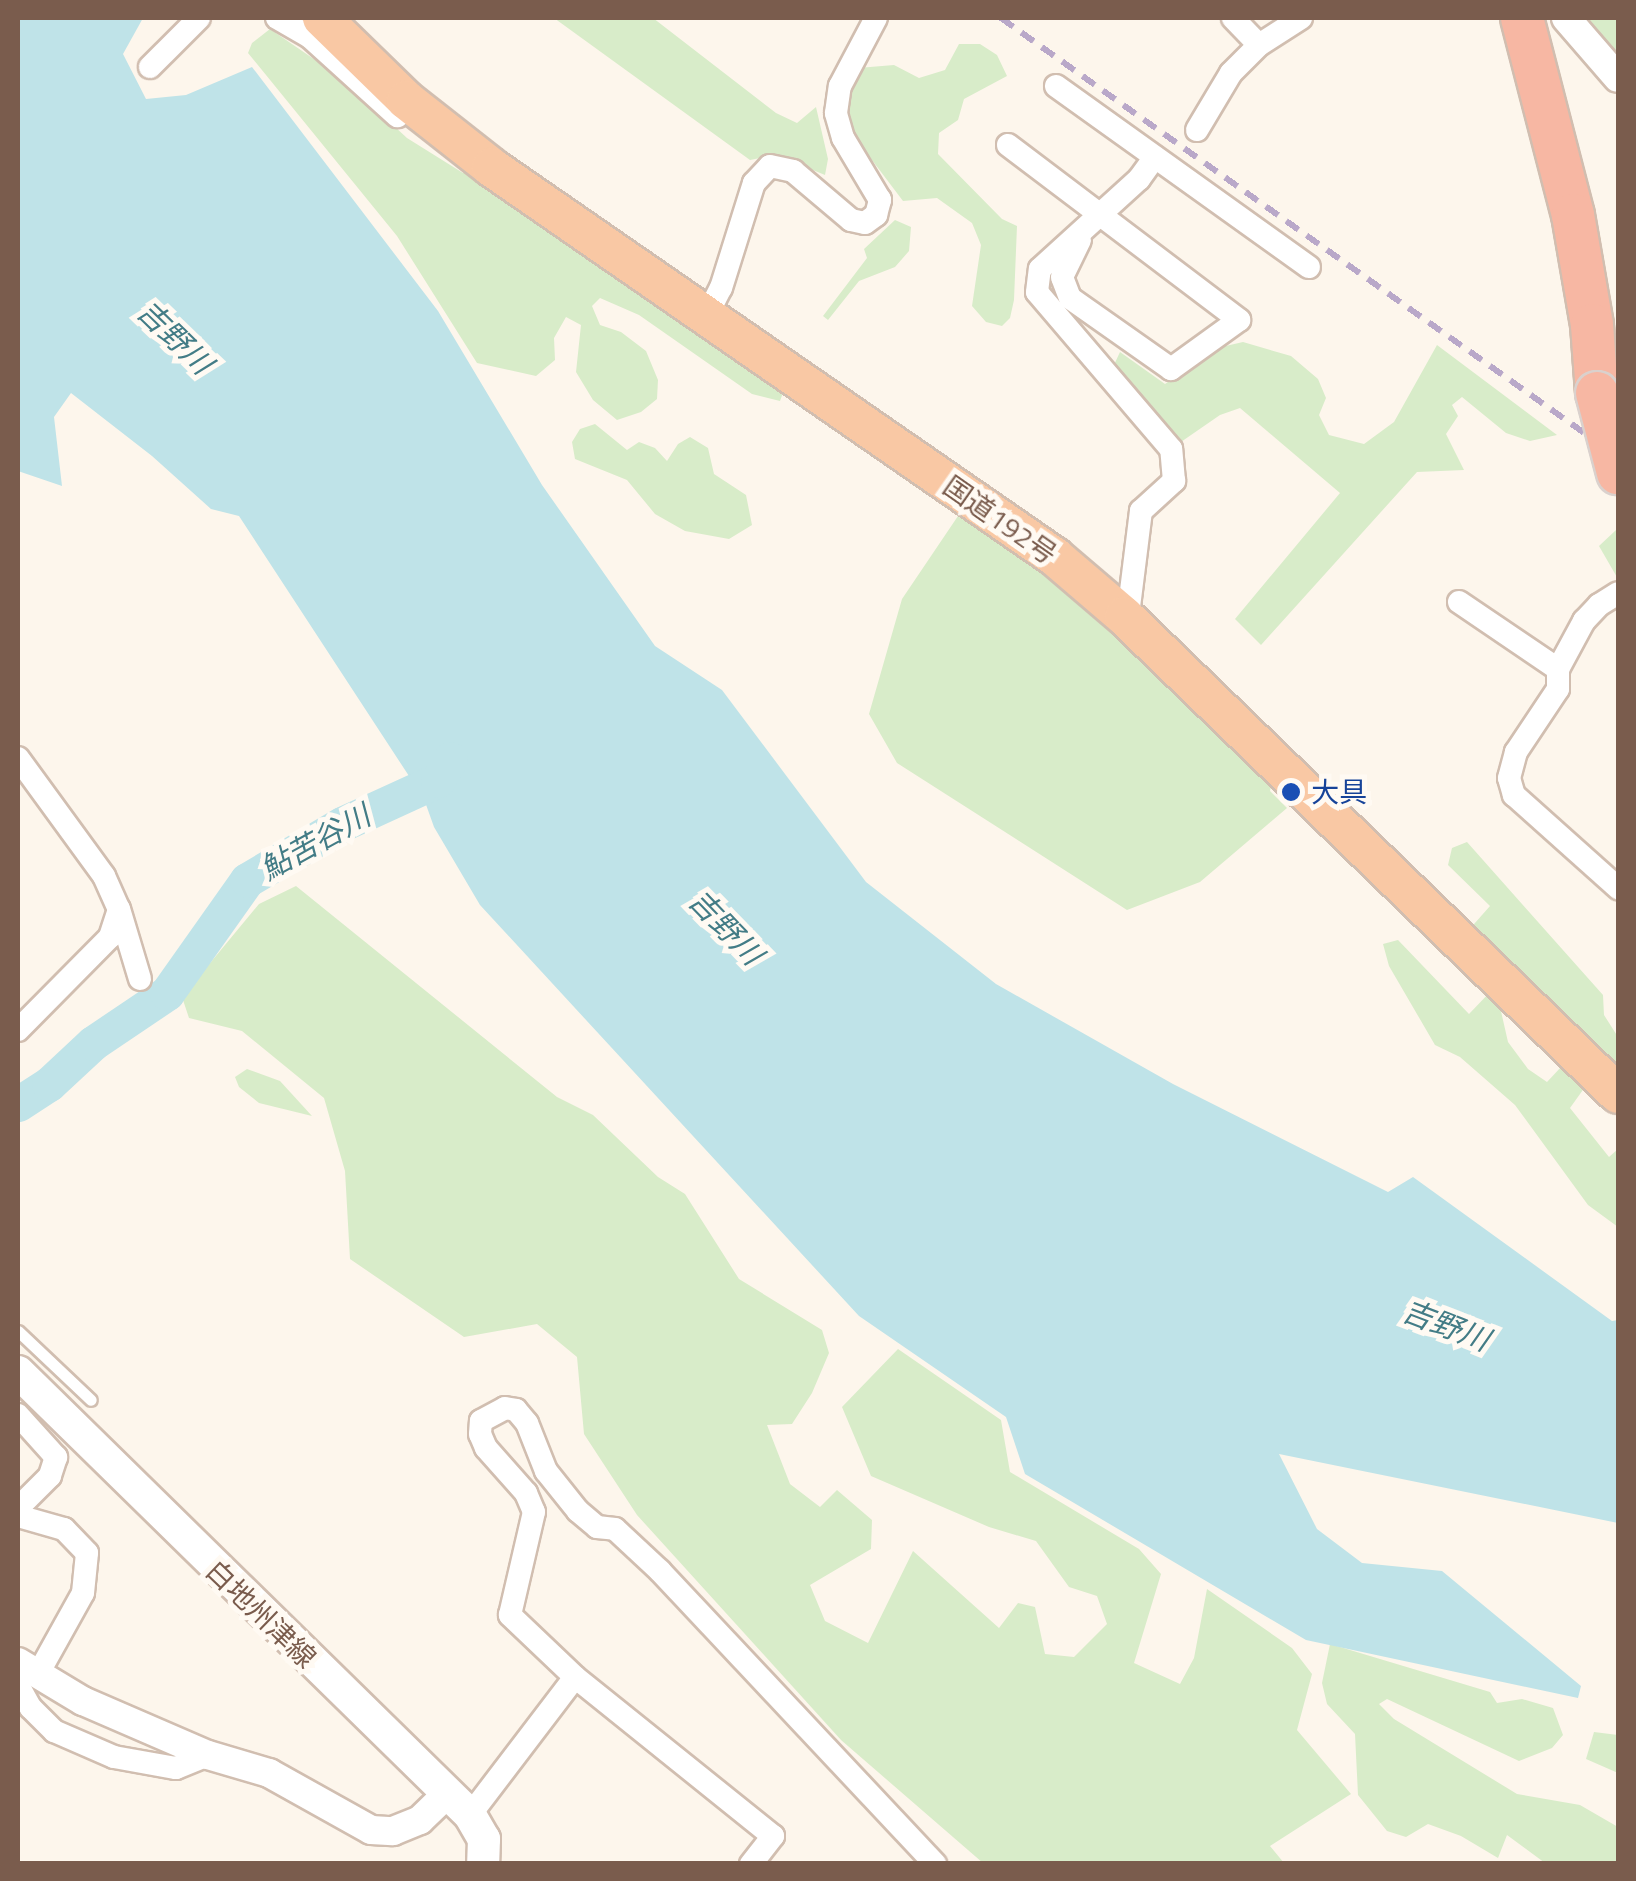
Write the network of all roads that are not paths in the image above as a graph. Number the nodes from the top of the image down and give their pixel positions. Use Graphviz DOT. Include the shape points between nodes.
graph roads {
  1 [pos="199,18"];
  2 [pos="278,18"];
  3 [pos="322,18"];
  4 [pos="876,18"];
  5 [pos="1233,18"];
  6 [pos="1301,18"];
  7 [pos="1501,18"];
  8 [pos="1522,18"];
  9 [pos="1566,18"];
  10 [pos="1259,45"];
  11 [pos="150,67"];
  12 [pos="1618,78"];
  13 [pos="1056,86"];
  14 [pos="1197,130"];
  15 [pos="1008,145"];
  16 [pos="1155,157"];
  17 [pos="491,167"];
  18 [pos="1100,214"];
  19 [pos="1081,230"];
  20 [pos="1310,267"];
  21 [pos="706,316"];
  22 [pos="1595,381"];
  23 [pos="1618,473"];
  24 [pos="1618,593"];
  25 [pos="1459,602"];
  26 [pos="1124,616"];
  27 [pos="1558,669"];
  28 [pos="18,758"];
  29 [pos="1618,888"];
  30 [pos="120,909"];
  31 [pos="140,979"];
  32 [pos="18,1030"];
  33 [pos="1618,1094"];
  34 [pos="18,1331"];
  35 [pos="18,1372"];
  36 [pos="91,1400"];
  37 [pos="18,1416"];
  38 [pos="18,1512"];
  39 [pos="24,1674"];
  40 [pos="574,1678"];
  41 [pos="208,1755"];
  42 [pos="459,1804"];
  43 [pos="483,1864"];
  44 [pos="751,1864"];
  45 [pos="936,1864"];
  1 -- 11 [label="street"];
  2 -- 17 [label="street" via="310,37 438,148"];
  3 -- 17 [label="highway, 国道192号" via="406,100"];
  4 -- 21 [label="street" via="840,86 836,113 842,138 880,200 876,215 864,223 851,220 793,171 770,166 754,183"];
  5 -- 10 [label="street"];
  6 -- 10 [label="street"];
  7 -- 22 [label="highway" via="1570,326"];
  8 -- 22 [label="highway" via="1573,215"];
  9 -- 12 [label="street"];
  10 -- 14 [label="street" via="1231,73"];
  13 -- 16 [label="street"];
  15 -- 18 [label="street"];
  16 -- 18 [label="street"];
  16 -- 20 [label="street"];
  17 -- 21 [label="highway, 国道192号"];
  18 -- 19 [label="street"];
  18 -- 19 [label="street" via="1239,320 1170,369 1070,298 1062,277"];
  19 -- 26 [label="street" via="1040,269 1037,292 1170,449 1174,481 1141,511"];
  21 -- 26 [label="highway, 国道192号" via="1055,557"];
  22 -- 23 [label="highway, bridge"];
  24 -- 27 [label="street" via="1584,621"];
  25 -- 27 [label="street"];
  26 -- 33 [label="highway, 国道192号"];
  27 -- 29 [label="street" via="1558,689 1516,752 1514,795"];
  28 -- 30 [label="street" via="104,876"];
  30 -- 31 [label="street"];
  30 -- 32 [label="street" via="110,936"];
  34 -- 36 [label="lane"];
  35 -- 42 [label="main road, 白地州津線"];
  37 -- 38 [label="street" via="56,1457 50,1476"];
  38 -- 39 [label="street" via="64,1529 87,1553 83,1593"];
  39 -- 41 [label="street"];
  39 -- 41 [label="street" via="31,1708 54,1731 114,1757 176,1768"];
  40 -- 42 [label="street"];
  40 -- 44 [label="street" via="773,1836"];
  40 -- 45 [label="street" via="510,1614 534,1512 480,1434 481,1420 506,1408 527,1423 546,1471 578,1511 597,1527 614,1528 660,1571"];
  41 -- 42 [label="street" via="269,1773 371,1830 394,1831"];
  42 -- 43 [label="main road, 白地州津線" via="484,1838"];
}
